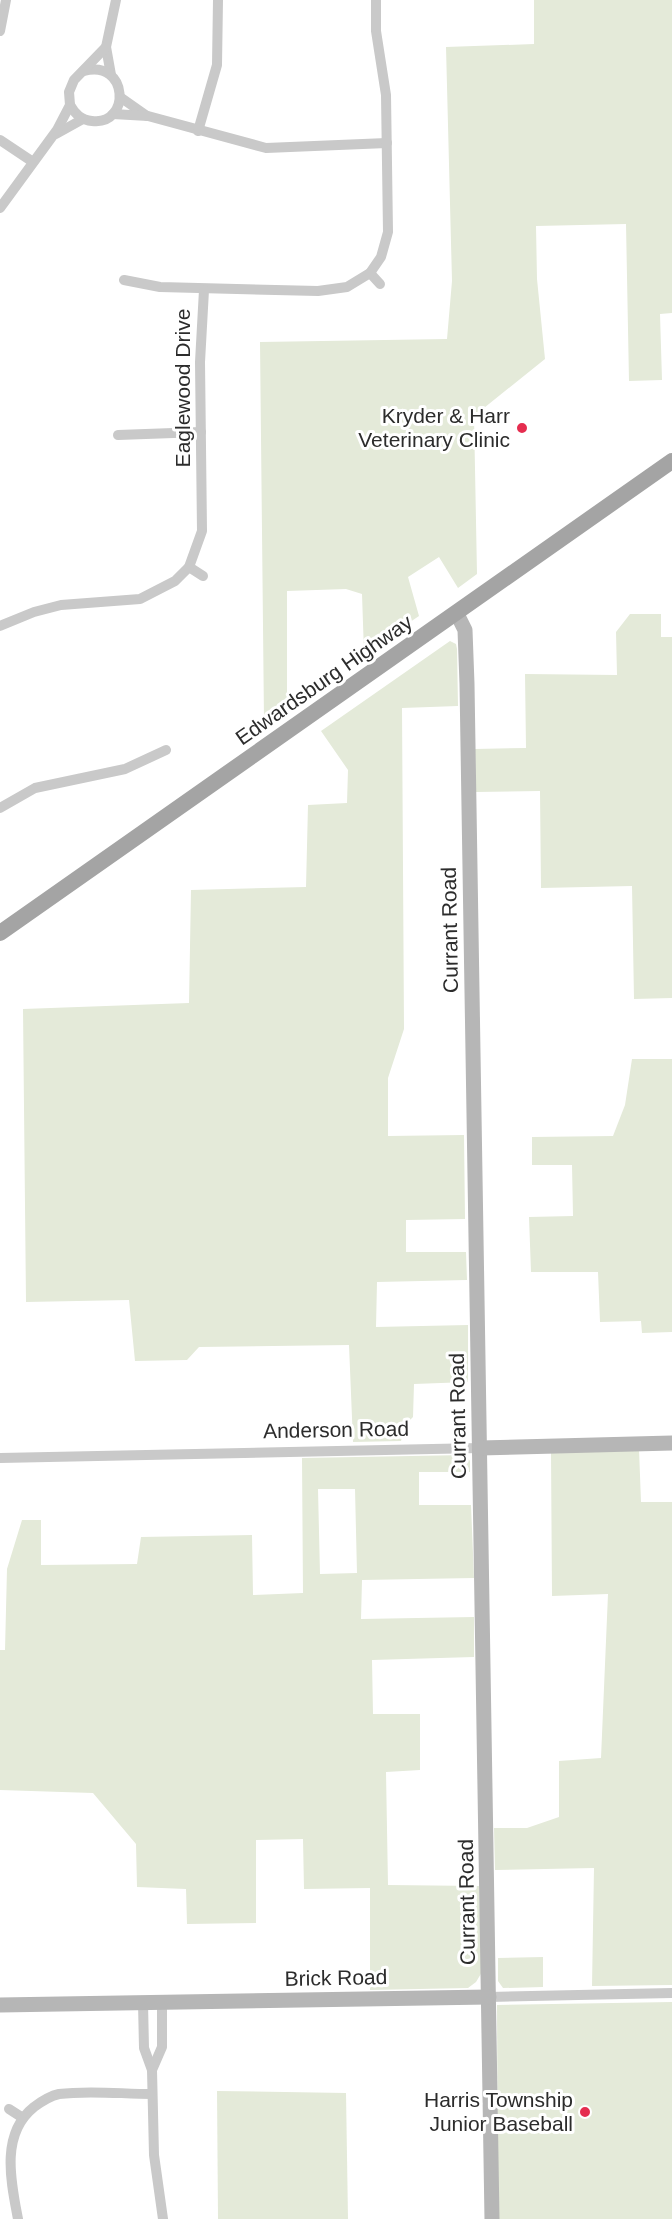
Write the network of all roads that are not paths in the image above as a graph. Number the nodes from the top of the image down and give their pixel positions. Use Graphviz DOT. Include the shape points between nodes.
graph roads {
  1 [pos="6,0"];
  2 [pos="116,0"];
  3 [pos="218,0"];
  4 [pos="376,0"];
  5 [pos="0,31"];
  6 [pos="106,46"];
  7 [pos="84,72"];
  8 [pos="111,75"];
  9 [pos="120,97"];
  10 [pos="70,105"];
  11 [pos="113,114"];
  12 [pos="148,116"];
  13 [pos="83,119"];
  14 [pos="198,131"];
  15 [pos="53,136"];
  16 [pos="0,140"];
  17 [pos="387,143"];
  18 [pos="33,162"];
  19 [pos="0,208"];
  20 [pos="370,273"];
  21 [pos="124,280"];
  22 [pos="380,284"];
  23 [pos="204,290"];
  24 [pos="201,432"];
  25 [pos="118,435"];
  26 [pos="672,461"];
  27 [pos="189,567"];
  28 [pos="203,576"];
  29 [pos="457,614"];
  30 [pos="0,626"];
  31 [pos="166,750"];
  32 [pos="0,808"];
  33 [pos="0,933"];
  34 [pos="672,1443"];
  35 [pos="480,1448"];
  36 [pos="0,1458"];
  37 [pos="672,1993"];
  38 [pos="489,1997"];
  39 [pos="162,2002"];
  40 [pos="143,2003"];
  41 [pos="0,2005"];
  42 [pos="152,2070"];
  43 [pos="152,2094"];
  44 [pos="9,2109"];
  45 [pos="23,2118"];
  46 [pos="18,2219"];
  47 [pos="163,2219"];
  48 [pos="492,2219"];
  1 -- 5 [label="street"];
  2 -- 6 [label="street"];
  3 -- 14 [label="street" via="217,65"];
  4 -- 17 [label="street"];
  6 -- 7 [label="street"];
  6 -- 8 [label="street"];
  7 -- 8 [label="street" via="98,70"];
  7 -- 10 [label="street" via="70,86"];
  8 -- 9 [label="street"];
  9 -- 11 [label="street"];
  9 -- 12 [label="street"];
  10 -- 13 [label="street"];
  10 -- 15 [label="street"];
  11 -- 12 [label="street"];
  11 -- 13 [label="street" via="99,121"];
  12 -- 14 [label="street"];
  13 -- 15 [label="street"];
  14 -- 17 [label="street" via="266,148"];
  15 -- 18 [label="street"];
  16 -- 18 [label="street"];
  17 -- 20 [label="street" via="388,232 381,257"];
  18 -- 19 [label="street"];
  20 -- 22 [label="street"];
  20 -- 23 [label="street, Eaglewood Drive" via="335,290"];
  21 -- 23 [label="street"];
  23 -- 24 [label="street, Eaglewood Drive"];
  24 -- 25 [label="street"];
  24 -- 27 [label="street, Eaglewood Drive" via="202,531"];
  26 -- 29 [label="main road, Edwardsburg Highway"];
  27 -- 28 [label="street"];
  27 -- 30 [label="street" via="175,581 140,599 61,605"];
  29 -- 33 [label="main road, Edwardsburg Highway"];
  29 -- 35 [label="street, Currant Road" via="465,630 468,684"];
  31 -- 32 [label="street" via="125,769 35,788"];
  34 -- 35 [label="street, Anderson Road"];
  35 -- 36 [label="street, Anderson Road"];
  35 -- 38 [label="street, Currant Road"];
  37 -- 38 [label="street, Brick Road"];
  38 -- 39 [label="street, Brick Road"];
  38 -- 48 [label="street, Currant Road"];
  39 -- 40 [label="street, Brick Road"];
  39 -- 42 [label="street" via="162,2047"];
  40 -- 41 [label="street, Brick Road"];
  40 -- 42 [label="street" via="144,2048"];
  42 -- 43 [label="street"];
  43 -- 45 [label="street" via="58,2094 41,2102"];
  43 -- 47 [label="street" via="154,2155"];
  44 -- 45 [label="street"];
  45 -- 46 [label="street" via="14,2134 9,2159"];
}
